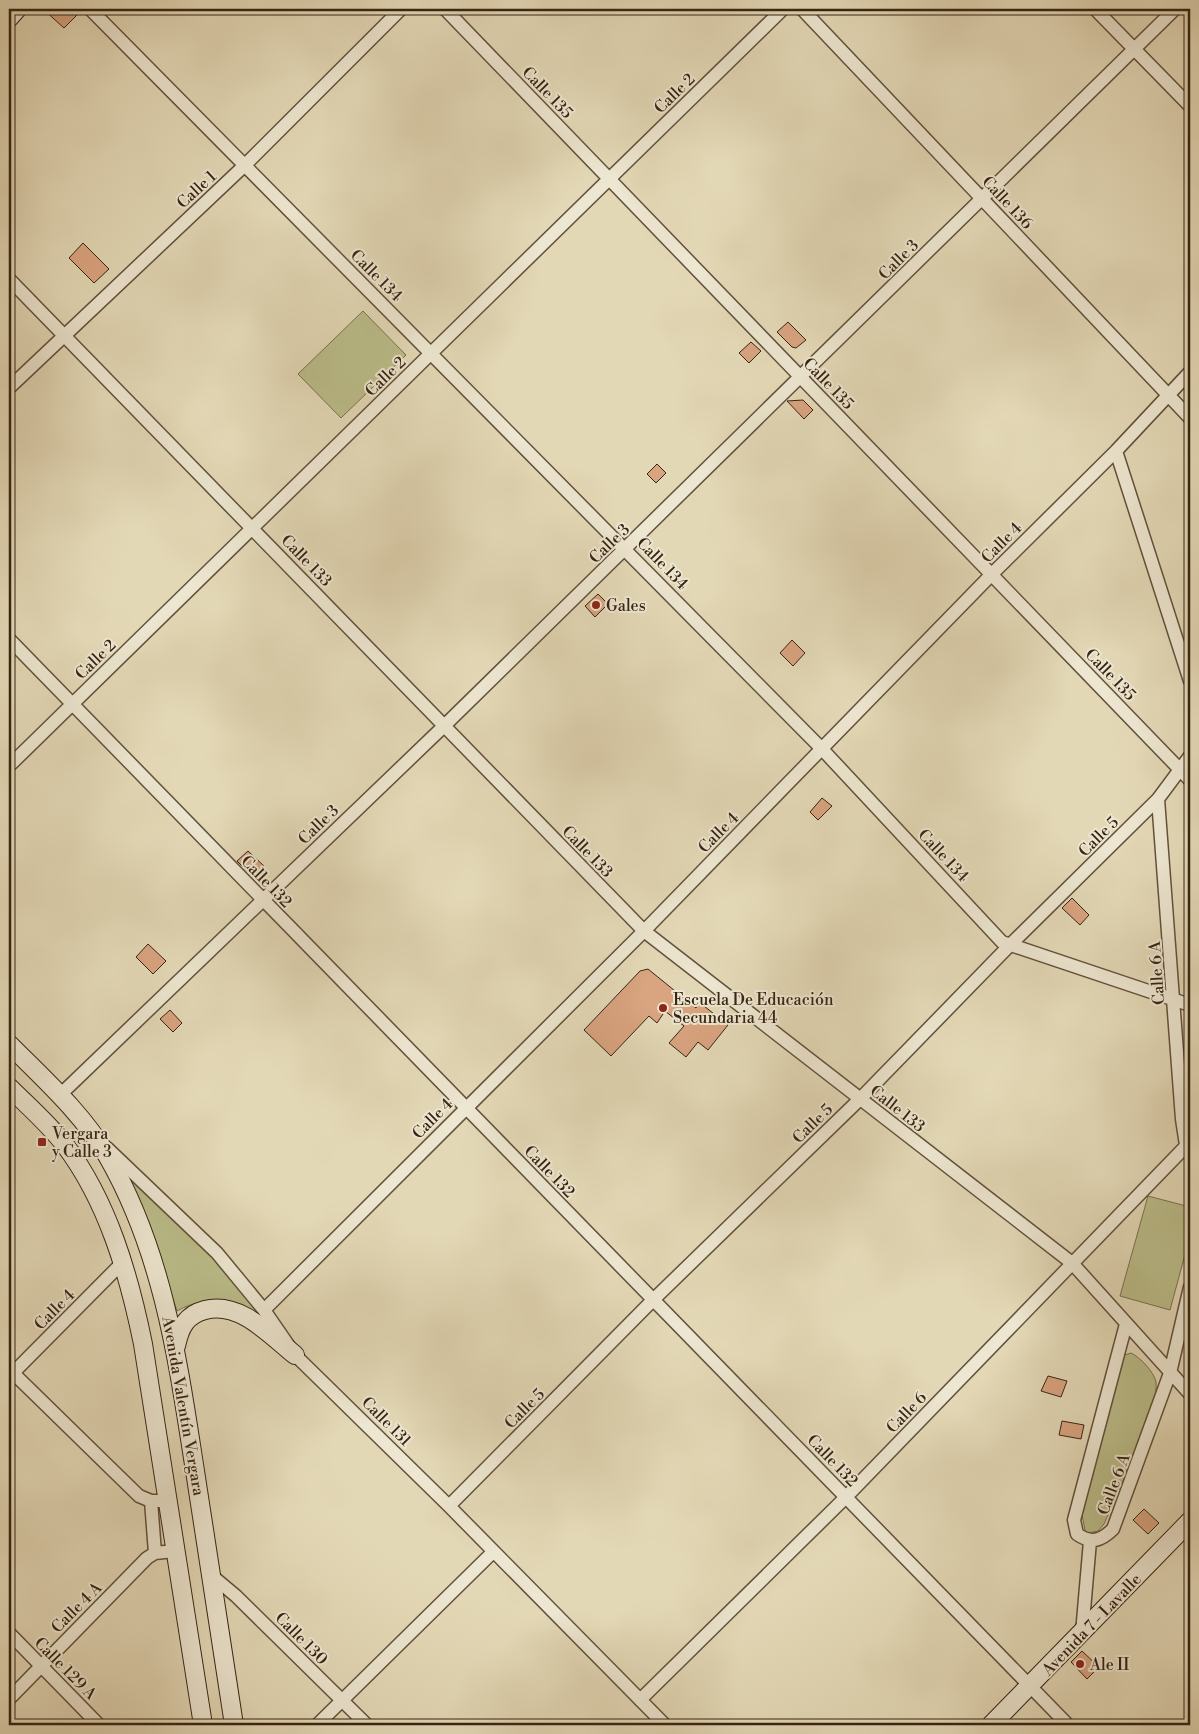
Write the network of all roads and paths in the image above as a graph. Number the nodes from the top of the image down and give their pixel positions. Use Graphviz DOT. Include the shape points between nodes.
graph roads {
  1 [pos="18,9"];
  2 [pos="90,9"];
  3 [pos="401,9"];
  4 [pos="445,9"];
  5 [pos="783,9"];
  6 [pos="802,9"];
  7 [pos="1095,9"];
  8 [pos="1176,9"];
  9 [pos="9,18"];
  10 [pos="1134,49"];
  11 [pos="1190,106"];
  12 [pos="245,165"];
  13 [pos="609,179"];
  14 [pos="982,198"];
  15 [pos="9,279"];
  16 [pos="63,336"];
  17 [pos="432,353"];
  18 [pos="1190,372"];
  19 [pos="801,378"];
  20 [pos="9,388"];
  21 [pos="1168,395"];
  22 [pos="1190,418"];
  23 [pos="1116,451"];
  24 [pos="253,528"];
  25 [pos="626,549"];
  26 [pos="992,574"];
  27 [pos="9,639"];
  28 [pos="1190,682"];
  29 [pos="71,705"];
  30 [pos="444,727"];
  31 [pos="822,749"];
  32 [pos="1190,756"];
  33 [pos="9,766"];
  34 [pos="1180,770"];
  35 [pos="1190,780"];
  36 [pos="1158,798"];
  37 [pos="262,899"];
  38 [pos="644,931"];
  39 [pos="1009,946"];
  40 [pos="1174,1000"];
  41 [pos="1190,1006"];
  42 [pos="9,1044"];
  43 [pos="9,1087"];
  44 [pos="60,1095"];
  45 [pos="860,1099"];
  46 [pos="465,1108"];
  47 [pos="93,1134"];
  48 [pos="1188,1144"];
  49 [pos="1072,1263"];
  50 [pos="122,1264"];
  51 [pos="1190,1287"];
  52 [pos="653,1300"];
  53 [pos="264,1310"];
  54 [pos="1126,1324"];
  55 [pos="176,1346"];
  56 [pos="295,1355"];
  57 [pos="10,1373"];
  58 [pos="1170,1373"];
  59 [pos="1190,1394"];
  60 [pos="846,1497"];
  61 [pos="159,1501"];
  62 [pos="449,1506"];
  63 [pos="1190,1521"];
  64 [pos="1090,1541"];
  65 [pos="174,1550"];
  66 [pos="493,1552"];
  67 [pos="156,1553"];
  68 [pos="211,1575"];
  69 [pos="1082,1633"];
  70 [pos="9,1634"];
  71 [pos="41,1666"];
  72 [pos="1030,1686"];
  73 [pos="9,1699"];
  74 [pos="640,1700"];
  75 [pos="342,1701"];
  76 [pos="658,1723"];
  77 [pos="99,1725"];
  78 [pos="203,1725"];
  79 [pos="234,1725"];
  80 [pos="317,1725"];
  81 [pos="367,1725"];
  82 [pos="991,1725"];
  83 [pos="1068,1725"];
  1 -- 9 [label="main road"];
  2 -- 12 [label="street, Calle 134"];
  3 -- 12 [label="street, Calle 1"];
  4 -- 13 [label="street, Calle 135"];
  5 -- 13 [label="street, Calle 2"];
  6 -- 14 [label="street, Calle 136"];
  7 -- 10 [label="street"];
  8 -- 10 [label="street, Calle 3"];
  10 -- 11 [label="street"];
  10 -- 14 [label="street, Calle 3"];
  12 -- 16 [label="street, Calle 1"];
  12 -- 17 [label="street, Calle 134"];
  13 -- 17 [label="street, Calle 2"];
  13 -- 19 [label="street, Calle 135"];
  14 -- 19 [label="street, Calle 3"];
  14 -- 21 [label="street, Calle 136"];
  15 -- 16 [label="street, Calle 133"];
  16 -- 20 [label="street, Calle 1"];
  16 -- 24 [label="street, Calle 133"];
  17 -- 24 [label="street, Calle 2"];
  17 -- 25 [label="street, Calle 134"];
  18 -- 21 [label="street, Calle 4"];
  19 -- 25 [label="street, Calle 3"];
  19 -- 26 [label="street, Calle 135"];
  21 -- 22 [label="street, Calle 136"];
  21 -- 23 [label="street, Calle 4"];
  23 -- 26 [label="street, Calle 4"];
  23 -- 28 [label="street"];
  24 -- 29 [label="street, Calle 2"];
  24 -- 30 [label="street, Calle 133"];
  25 -- 30 [label="street, Calle 3"];
  25 -- 31 [label="street, Calle 134"];
  26 -- 31 [label="street, Calle 4"];
  26 -- 34 [label="street, Calle 135"];
  27 -- 29 [label="street, Calle 132"];
  29 -- 33 [label="street, Calle 2"];
  29 -- 37 [label="street, Calle 132"];
  30 -- 37 [label="street, Calle 3"];
  30 -- 38 [label="street, Calle 133"];
  31 -- 38 [label="street, Calle 4"];
  31 -- 39 [label="street, Calle 134"];
  32 -- 34 [label="street, Calle 5"];
  34 -- 35 [label="street, Calle 135"];
  34 -- 36 [label="street, Calle 5"];
  36 -- 39 [label="street, Calle 5"];
  36 -- 40 [label="street, Calle 6 A"];
  37 -- 44 [label="street, Calle 3"];
  37 -- 46 [label="street, Calle 132"];
  38 -- 45 [label="street, Calle 133"];
  38 -- 46 [label="street, Calle 4"];
  39 -- 40 [label="street, Calle 134"];
  39 -- 45 [label="street, Calle 5"];
  40 -- 41 [label="street, Calle 134"];
  40 -- 48 [label="street, Calle 6 A" via="1182,1120"];
  42 -- 44 [label="main road, Avenida Valentín Vergara"];
  43 -- 50 [label="main road, Avenida Valentín Vergara" via="55,1133 75,1160 101,1206"];
  44 -- 47 [label="main road, Avenida Valentín Vergara"];
  45 -- 49 [label="street, Calle 133"];
  45 -- 52 [label="street, Calle 5"];
  46 -- 52 [label="street, Calle 132"];
  46 -- 53 [label="street, Calle 4"];
  47 -- 53 [label="street, Calle 131" via="204,1238"];
  47 -- 55 [label="main road, Avenida Valentín Vergara" via="112,1166 142,1231"];
  48 -- 49 [label="street, Calle 6"];
  49 -- 54 [label="street, Calle 133"];
  49 -- 60 [label="street, Calle 6"];
  50 -- 57 [label="street, Calle 4"];
  50 -- 61 [label="main road, Avenida Valentín Vergara" via="143,1344"];
  51 -- 58 [label="street, Calle 6 A"];
  52 -- 60 [label="street, Calle 132"];
  52 -- 62 [label="street, Calle 5"];
  53 -- 56 [label="street, Calle 131"];
  54 -- 58 [label="street, Calle 133"];
  54 -- 64 [label="street, Calle 6 A" via="1074,1520 1077,1534"];
  55 -- 56 [label="main road" via="182,1326 189,1317 209,1309 224,1308 251,1320"];
  55 -- 68 [label="main road, Avenida Valentín Vergara"];
  56 -- 62 [label="street, Calle 131"];
  57 -- 61 [label="street" via="139,1496"];
  58 -- 59 [label="street, Calle 133"];
  58 -- 64 [label="street, Calle 6 A" via="1113,1529 1105,1536"];
  60 -- 72 [label="street, Calle 132"];
  60 -- 74 [label="street, Calle 6"];
  61 -- 65 [label="main road, Avenida Valentín Vergara"];
  61 -- 67 [label="street"];
  62 -- 66 [label="street, Calle 131"];
  63 -- 69 [label="main road, Avenida 7 - Lavalle"];
  64 -- 69 [label="street"];
  65 -- 67 [label="street, Calle 4 A"];
  65 -- 78 [label="main road, Avenida Valentín Vergara"];
  66 -- 74 [label="street, Calle 131"];
  66 -- 75 [label="street"];
  67 -- 71 [label="street, Calle 4 A" via="147,1558"];
  68 -- 75 [label="street, Calle 130"];
  68 -- 79 [label="main road, Avenida Valentín Vergara"];
  69 -- 72 [label="main road, Avenida 7 - Lavalle"];
  70 -- 71 [label="street, Calle 129 A"];
  71 -- 73 [label="street, Calle 4 A"];
  71 -- 77 [label="street, Calle 129 A"];
  72 -- 82 [label="main road, Avenida 7 - Lavalle"];
  72 -- 83 [label="street, Calle 132"];
  74 -- 76 [label="street, Calle 131"];
  75 -- 80 [label="street"];
  75 -- 81 [label="street, Calle 130"];
}
